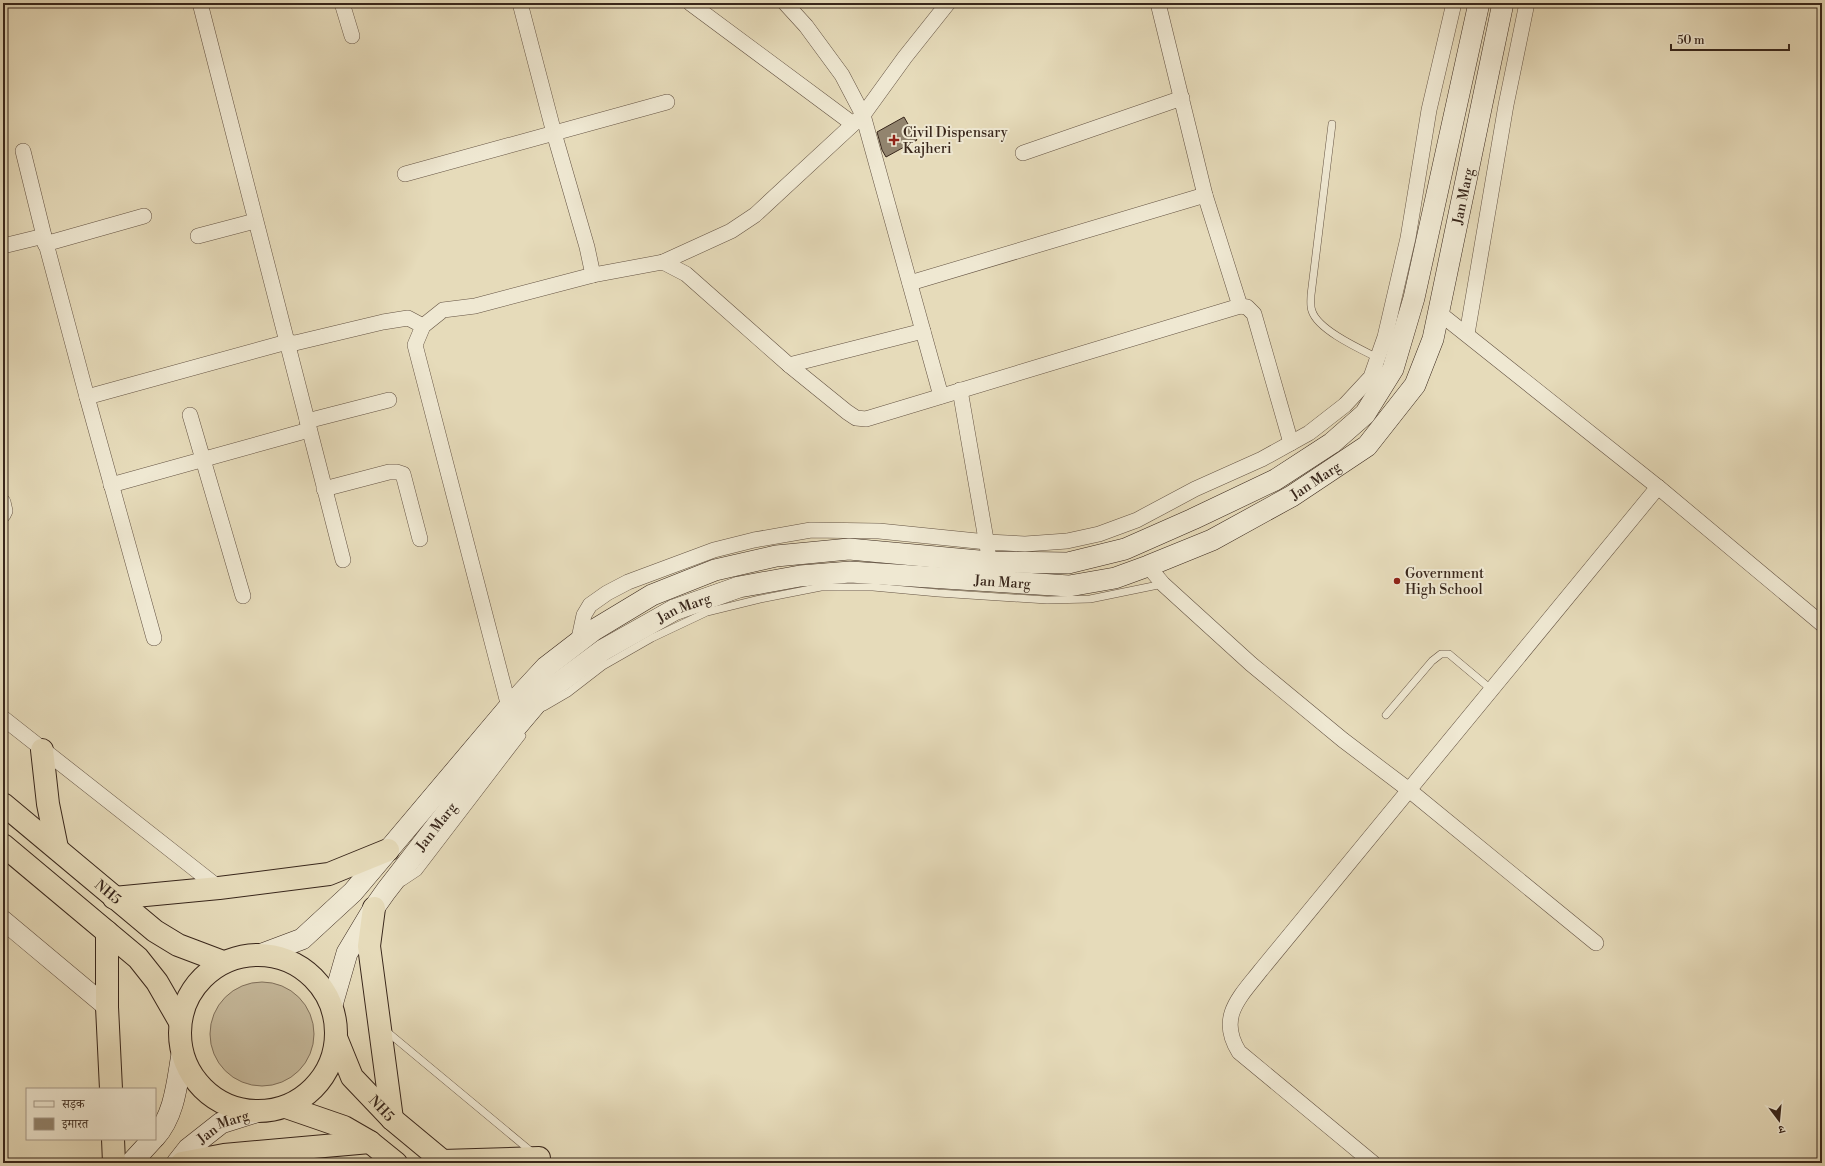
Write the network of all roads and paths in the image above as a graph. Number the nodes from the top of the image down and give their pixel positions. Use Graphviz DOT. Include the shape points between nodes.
graph roads {
  1 [pos="342,3"];
  2 [pos="520,3"];
  3 [pos="690,3"];
  4 [pos="785,3"];
  5 [pos="948,3"];
  6 [pos="1158,3"];
  7 [pos="1454,3"];
  8 [pos="1480,3"];
  9 [pos="1503,3"];
  10 [pos="1527,3"];
  11 [pos="204,4"];
  12 [pos="352,36"];
  13 [pos="1182,98"];
  14 [pos="667,102"];
  15 [pos="858,119"];
  16 [pos="1332,124"];
  17 [pos="554,133"];
  18 [pos="24,151"];
  19 [pos="1023,154"];
  20 [pos="405,174"];
  21 [pos="1205,195"];
  22 [pos="144,216"];
  23 [pos="255,221"];
  24 [pos="198,236"];
  25 [pos="45,240"];
  26 [pos="3,246"];
  27 [pos="663,262"];
  28 [pos="593,275"];
  29 [pos="910,283"];
  30 [pos="1240,306"];
  31 [pos="1438,312"];
  32 [pos="423,326"];
  33 [pos="923,331"];
  34 [pos="1467,334"];
  35 [pos="287,342"];
  36 [pos="1378,358"];
  37 [pos="789,365"];
  38 [pos="960,390"];
  39 [pos="941,396"];
  40 [pos="87,398"];
  41 [pos="389,400"];
  42 [pos="190,415"];
  43 [pos="308,425"];
  44 [pos="1291,443"];
  45 [pos="203,459"];
  46 [pos="111,485"];
  47 [pos="1658,487"];
  48 [pos="324,489"];
  49 [pos="3,502"];
  50 [pos="3,515"];
  51 [pos="420,539"];
  52 [pos="988,552"];
  53 [pos="343,560"];
  54 [pos="1148,566"];
  55 [pos="1163,584"];
  56 [pos="243,596"];
  57 [pos="1822,624"];
  58 [pos="154,638"];
  59 [pos="1492,690"];
  60 [pos="541,711"];
  61 [pos="1386,715"];
  62 [pos="3,718"];
  63 [pos="518,720"];
  64 [pos="42,750"];
  65 [pos="1410,790"];
  66 [pos="3,804"];
  67 [pos="3,845"];
  68 [pos="58,848"];
  69 [pos="388,850"];
  70 [pos="3,864"];
  71 [pos="26,864"];
  72 [pos="219,888"];
  73 [pos="114,898"];
  74 [pos="380,900"];
  75 [pos="3,920"];
  76 [pos="107,932"];
  77 [pos="1596,943"];
  78 [pos="262,954"];
  79 [pos="223,962"];
  80 [pos="332,1005"];
  81 [pos="107,1007"];
  82 [pos="180,1022"];
  83 [pos="380,1026"];
  84 [pos="337,1040"];
  85 [pos="182,1054"];
  86 [pos="111,1088"];
  87 [pos="286,1107"];
  88 [pos="256,1112"];
  89 [pos="392,1119"];
  90 [pos="156,1136"];
  91 [pos="113,1140"];
  92 [pos="152,1140"];
  93 [pos="370,1142"];
  94 [pos="289,1149"];
  95 [pos="542,1161"];
  96 [pos="443,1162"];
  97 [pos="114,1163"];
  98 [pos="131,1163"];
  99 [pos="177,1163"];
  100 [pos="182,1163"];
  101 [pos="306,1163"];
  102 [pos="396,1163"];
  103 [pos="1373,1163"];
  1 -- 12 [label="street"];
  2 -- 17 [label="street"];
  3 -- 15 [label="street"];
  4 -- 15 [label="street" via="806,26 842,75"];
  5 -- 15 [label="street"];
  6 -- 13 [label="street"];
  7 -- 36 [label="street" via="1429,110 1408,238"];
  8 -- 52 [label="main road, Jan Marg" via="1407,324 1393,369 1366,414 1332,443 1275,480 1125,549 1068,563"];
  9 -- 31 [label="main road, Jan Marg"];
  10 -- 34 [label="street" via="1506,104"];
  11 -- 23 [label="street"];
  13 -- 19 [label="street"];
  13 -- 21 [label="street"];
  14 -- 17 [label="street"];
  15 -- 27 [label="street" via="755,215 731,231"];
  15 -- 29 [label="street"];
  16 -- 36 [label="lane" via="1311,295 1312,311 1321,324"];
  17 -- 20 [label="street"];
  17 -- 28 [label="street"];
  18 -- 25 [label="street"];
  21 -- 29 [label="street"];
  21 -- 30 [label="street"];
  22 -- 25 [label="street"];
  23 -- 24 [label="street"];
  23 -- 35 [label="street"];
  25 -- 26 [label="street"];
  25 -- 40 [label="street"];
  27 -- 28 [label="street"];
  27 -- 37 [label="street" via="686,274"];
  28 -- 32 [label="street" via="475,306 443,310"];
  29 -- 33 [label="street"];
  30 -- 38 [label="street"];
  30 -- 44 [label="street" via="1254,314"];
  31 -- 34 [label="street"];
  31 -- 54 [label="main road, Jan Marg" via="1432,339 1415,385 1367,446 1292,496 1212,540"];
  32 -- 35 [label="street" via="408,318 295,343"];
  32 -- 63 [label="street" via="415,345"];
  33 -- 37 [label="street"];
  33 -- 39 [label="street"];
  34 -- 47 [label="street"];
  35 -- 40 [label="street"];
  35 -- 43 [label="street"];
  36 -- 44 [label="street" via="1371,377 1345,405 1309,433"];
  37 -- 39 [label="street" via="856,418 866,419"];
  38 -- 39 [label="street"];
  38 -- 52 [label="street"];
  40 -- 46 [label="street"];
  41 -- 43 [label="street"];
  42 -- 45 [label="street"];
  43 -- 45 [label="street"];
  43 -- 48 [label="street"];
  44 -- 52 [label="street" via="1137,520 1099,534"];
  45 -- 46 [label="street"];
  45 -- 56 [label="street"];
  46 -- 58 [label="street"];
  47 -- 57 [label="street"];
  47 -- 59 [label="street"];
  48 -- 51 [label="street" via="389,472 403,474"];
  48 -- 53 [label="street"];
  49 -- 50 [label="street"];
  52 -- 63 [label="main road, Jan Marg" via="849,549 776,556 715,570 652,595 578,642 546,667"];
  54 -- 55 [label="street"];
  54 -- 63 [label="main road, Jan Marg" via="1115,578 1069,586 850,572 800,576 739,587 674,610 603,650 545,693"];
  55 -- 60 [label="lane" via="1090,599 1068,600 946,594 873,587 821,587 760,599 707,612 652,638 603,666"];
  55 -- 65 [label="street" via="1251,664 1343,740"];
  59 -- 61 [label="lane" via="1449,654 1440,654 1432,660"];
  59 -- 65 [label="street"];
  62 -- 64 [label="street"];
  63 -- 69 [label="main road, Jan Marg"];
  63 -- 74 [label="main road, Jan Marg"];
  64 -- 68 [label="highway" via="48,804"];
  64 -- 72 [label="street"];
  65 -- 77 [label="street"];
  65 -- 103 [label="street" via="1257,975 1230,1015 1233,1043 1239,1052"];
  66 -- 68 [label="highway, NH5 / NH5"];
  67 -- 71 [label="highway, NH5"];
  68 -- 73 [label="highway, NH5 / NH5"];
  69 -- 72 [label="highway" via="329,874"];
  69 -- 78 [label="main road, Jan Marg" via="353,892 302,939"];
  70 -- 71 [label="highway"];
  71 -- 76 [label="highway, NH5"];
  72 -- 73 [label="highway"];
  73 -- 79 [label="highway, NH5 / NH5" via="155,931 178,945"];
  74 -- 80 [label="main road, Jan Marg" via="348,954"];
  74 -- 83 [label="highway" via="369,946"];
  75 -- 81 [label="street"];
  76 -- 81 [label="highway"];
  76 -- 82 [label="highway, NH5" via="148,969"];
  78 -- 79 [label="highway, NH5"];
  78 -- 80 [label="highway, NH5" via="289,960 318,981"];
  79 -- 82 [label="highway, NH5" via="192,988"];
  80 -- 84 [label="highway, NH5"];
  81 -- 86 [label="highway"];
  82 -- 85 [label="highway, NH5"];
  83 -- 89 [label="highway"];
  83 -- 95 [label="lane"];
  84 -- 87 [label="highway, NH5" via="328,1071 298,1102"];
  84 -- 89 [label="highway, NH5 / NH5" via="352,1077"];
  85 -- 88 [label="highway, NH5" via="201,1088 223,1104"];
  85 -- 90 [label="main road" via="175,1099"];
  87 -- 88 [label="highway, NH5"];
  87 -- 93 [label="highway, NH5" via="344,1127"];
  88 -- 99 [label="main road, Jan Marg" via="221,1123 188,1149"];
  89 -- 96 [label="highway, NH5 / NH5"];
  91 -- 97 [label="highway"];
  92 -- 98 [label="main road"];
  93 -- 94 [label="highway"];
  93 -- 102 [label="highway, NH5"];
  94 -- 100 [label="highway" via="224,1155"];
  94 -- 101 [label="lane"];
  95 -- 96 [label="highway"];
}
